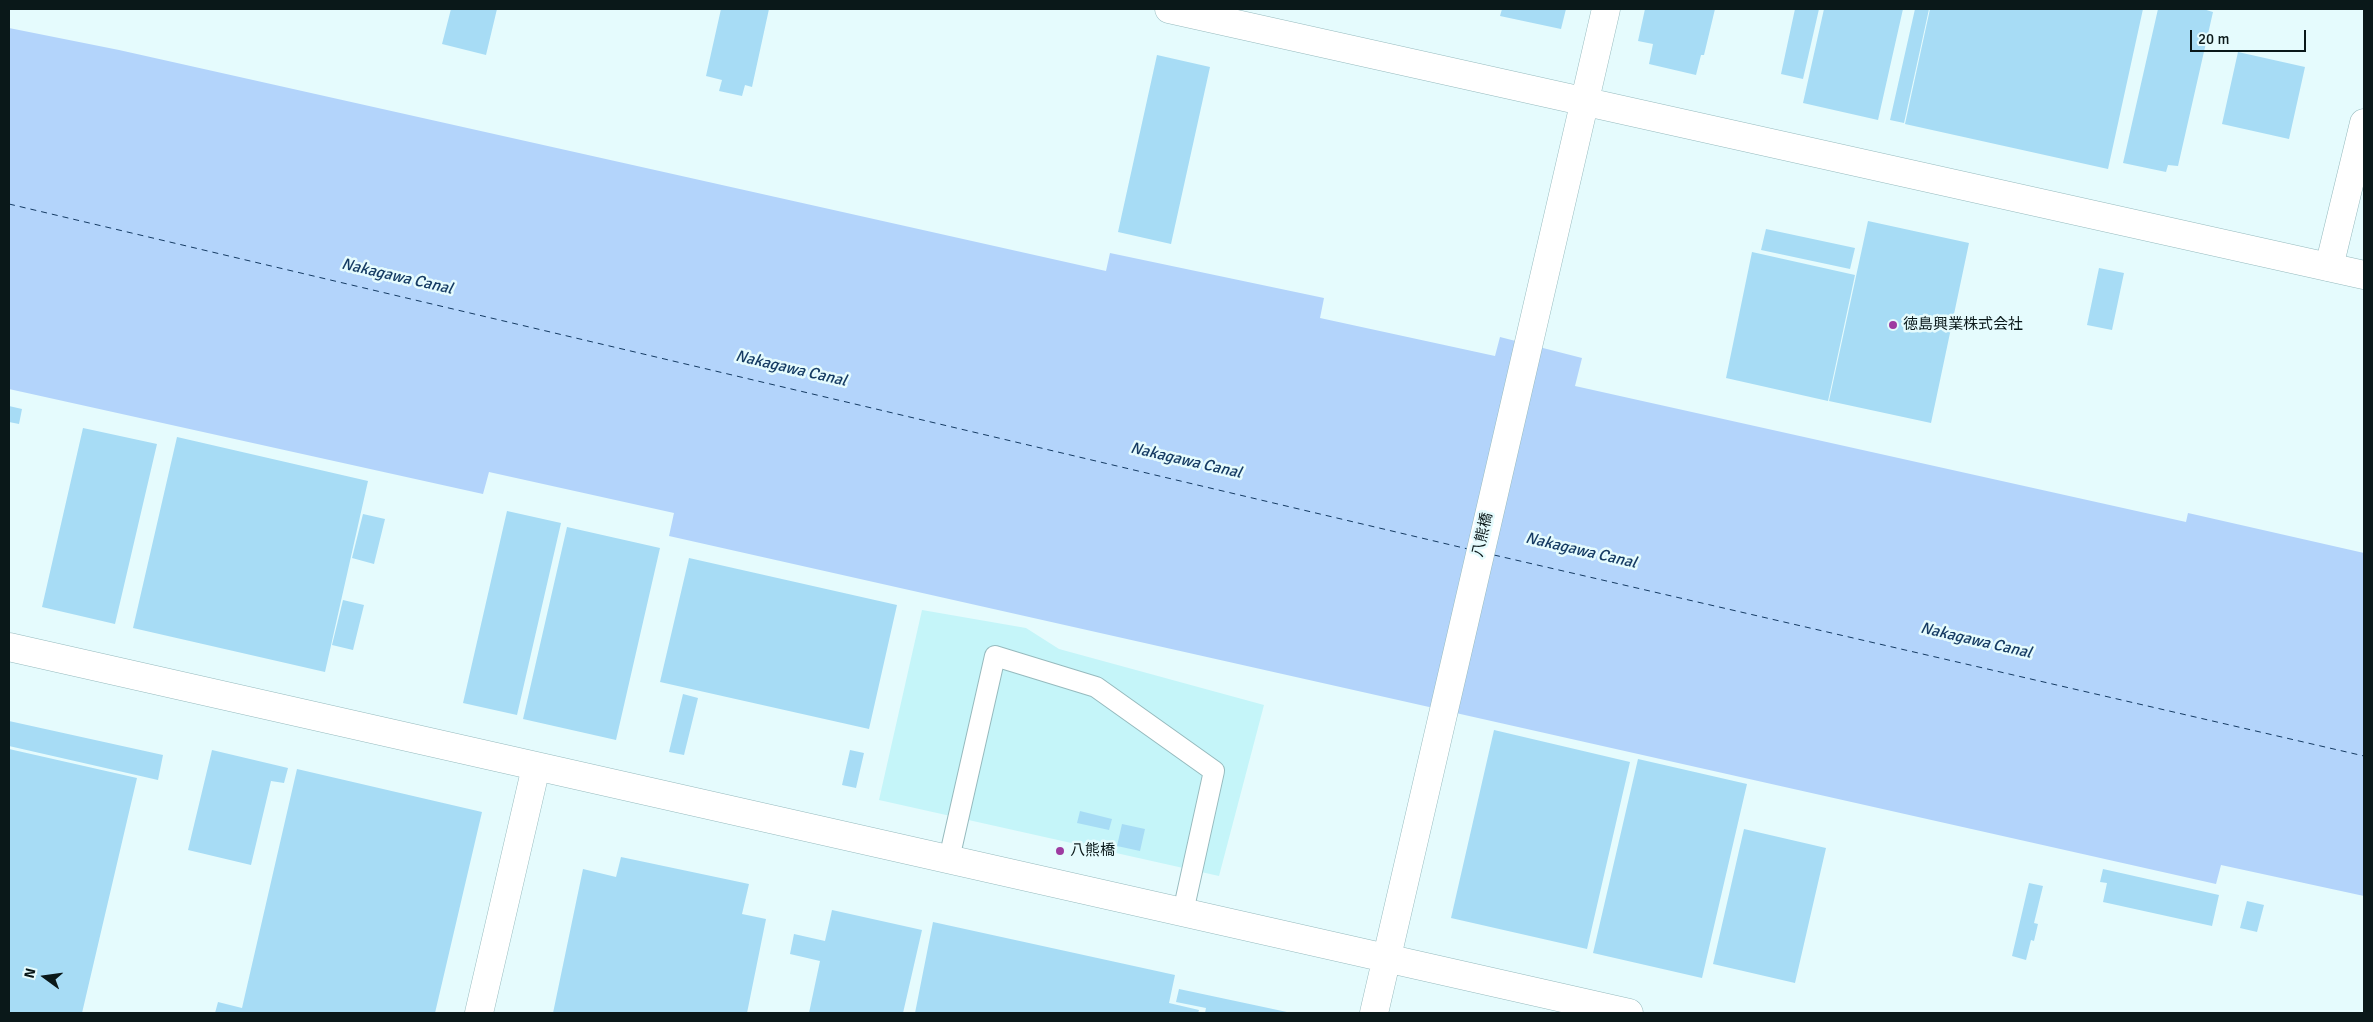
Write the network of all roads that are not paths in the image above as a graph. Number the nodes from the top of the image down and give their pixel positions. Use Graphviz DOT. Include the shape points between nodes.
graph roads {
  1 [pos="1169,9"];
  2 [pos="1606,9"];
  3 [pos="1584,102"];
  4 [pos="2364,123"];
  5 [pos="2329,267"];
  6 [pos="2364,275"];
  7 [pos="9,647"];
  8 [pos="536,767"];
  9 [pos="949,860"];
  10 [pos="1182,912"];
  11 [pos="1385,958"];
  12 [pos="479,1013"];
  13 [pos="1374,1013"];
  14 [pos="1628,1013"];
  1 -- 3 [label="street"];
  2 -- 3 [label="street, 八熊橋"];
  3 -- 5 [label="street"];
  3 -- 11 [label="street, 八熊橋"];
  4 -- 5 [label="street"];
  5 -- 6 [label="street"];
  7 -- 8 [label="street"];
  8 -- 9 [label="street"];
  8 -- 12 [label="street"];
  9 -- 10 [label="street"];
  9 -- 10 [label="lane" via="994,656 1096,687 1214,771"];
  10 -- 11 [label="street"];
  11 -- 13 [label="street, 八熊橋"];
  11 -- 14 [label="street"];
}
